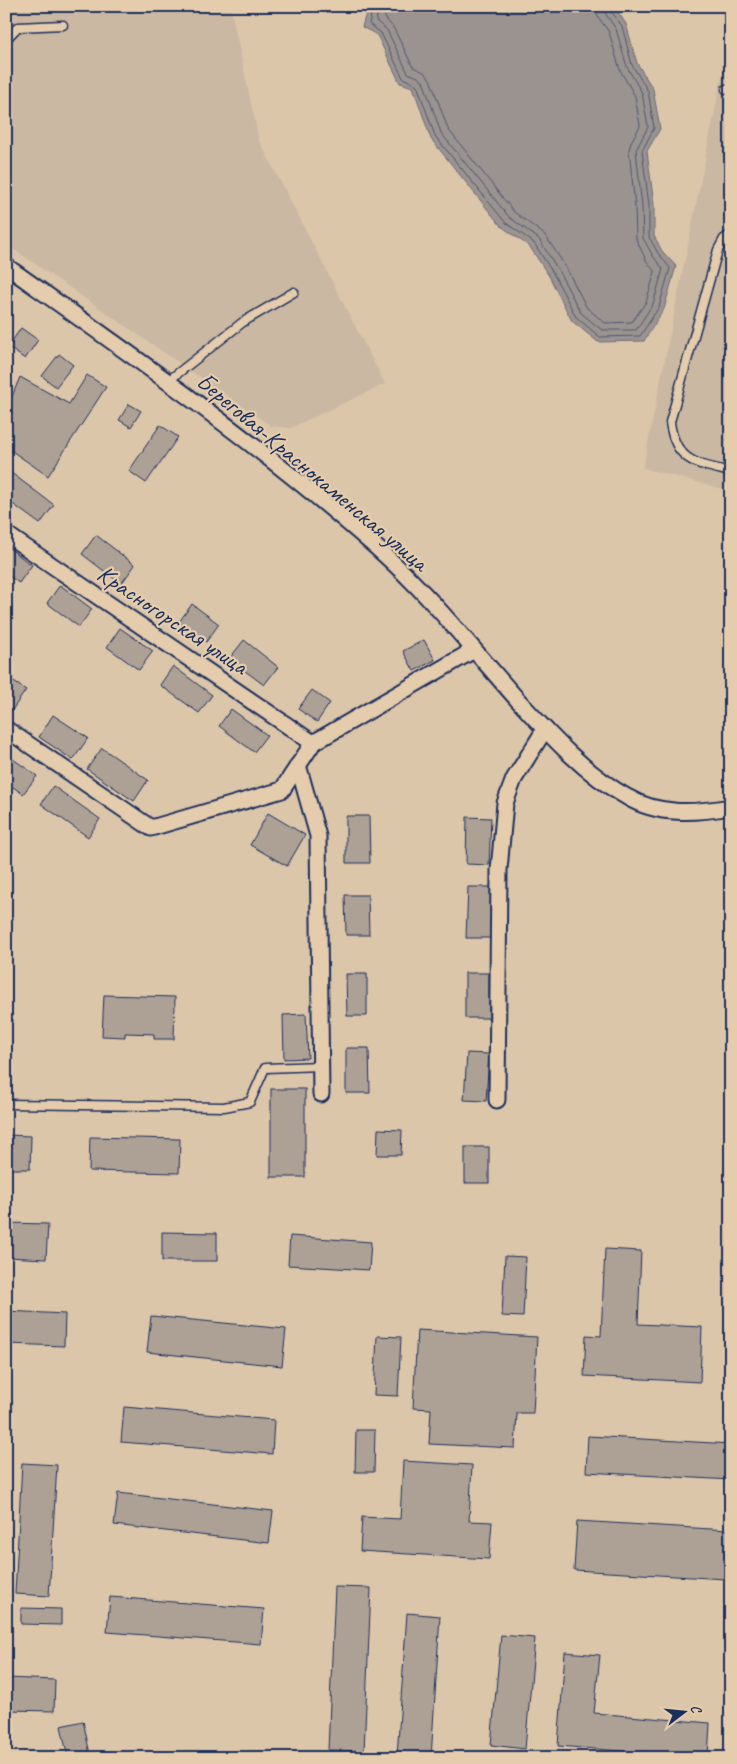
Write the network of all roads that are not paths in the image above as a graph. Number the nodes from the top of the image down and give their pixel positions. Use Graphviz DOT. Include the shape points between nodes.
graph roads {
  1 [pos="63,25"];
  2 [pos="6,40"];
  3 [pos="731,234"];
  4 [pos="6,266"];
  5 [pos="294,292"];
  6 [pos="168,382"];
  7 [pos="731,472"];
  8 [pos="6,534"];
  9 [pos="474,650"];
  10 [pos="545,729"];
  11 [pos="6,730"];
  12 [pos="312,743"];
  13 [pos="298,766"];
  14 [pos="731,807"];
  15 [pos="320,1066"];
  16 [pos="321,1094"];
  17 [pos="497,1100"];
  18 [pos="6,1104"];
  1 -- 2 [label="lane" via="18,27"];
  3 -- 7 [label="lane" via="718,250 670,422 676,446 685,456 697,464"];
  4 -- 6 [label="street, Береговая-Краснокаменская улица"];
  5 -- 6 [label="lane" via="243,322"];
  6 -- 9 [label="street, Береговая-Краснокаменская улица" via="378,548"];
  8 -- 12 [label="street, Красногорская улица"];
  9 -- 10 [label="street, Береговая-Краснокаменская улица"];
  9 -- 12 [label="street"];
  10 -- 14 [label="street, Береговая-Краснокаменская улица" via="601,780 628,798 652,808 680,813"];
  10 -- 17 [label="street" via="514,779 505,803 500,870"];
  11 -- 13 [label="street" via="151,828 282,790"];
  12 -- 13 [label="street"];
  13 -- 15 [label="street" via="318,836"];
  15 -- 16 [label="street"];
  15 -- 18 [label="lane" via="265,1068 250,1102 224,1107"];
}
